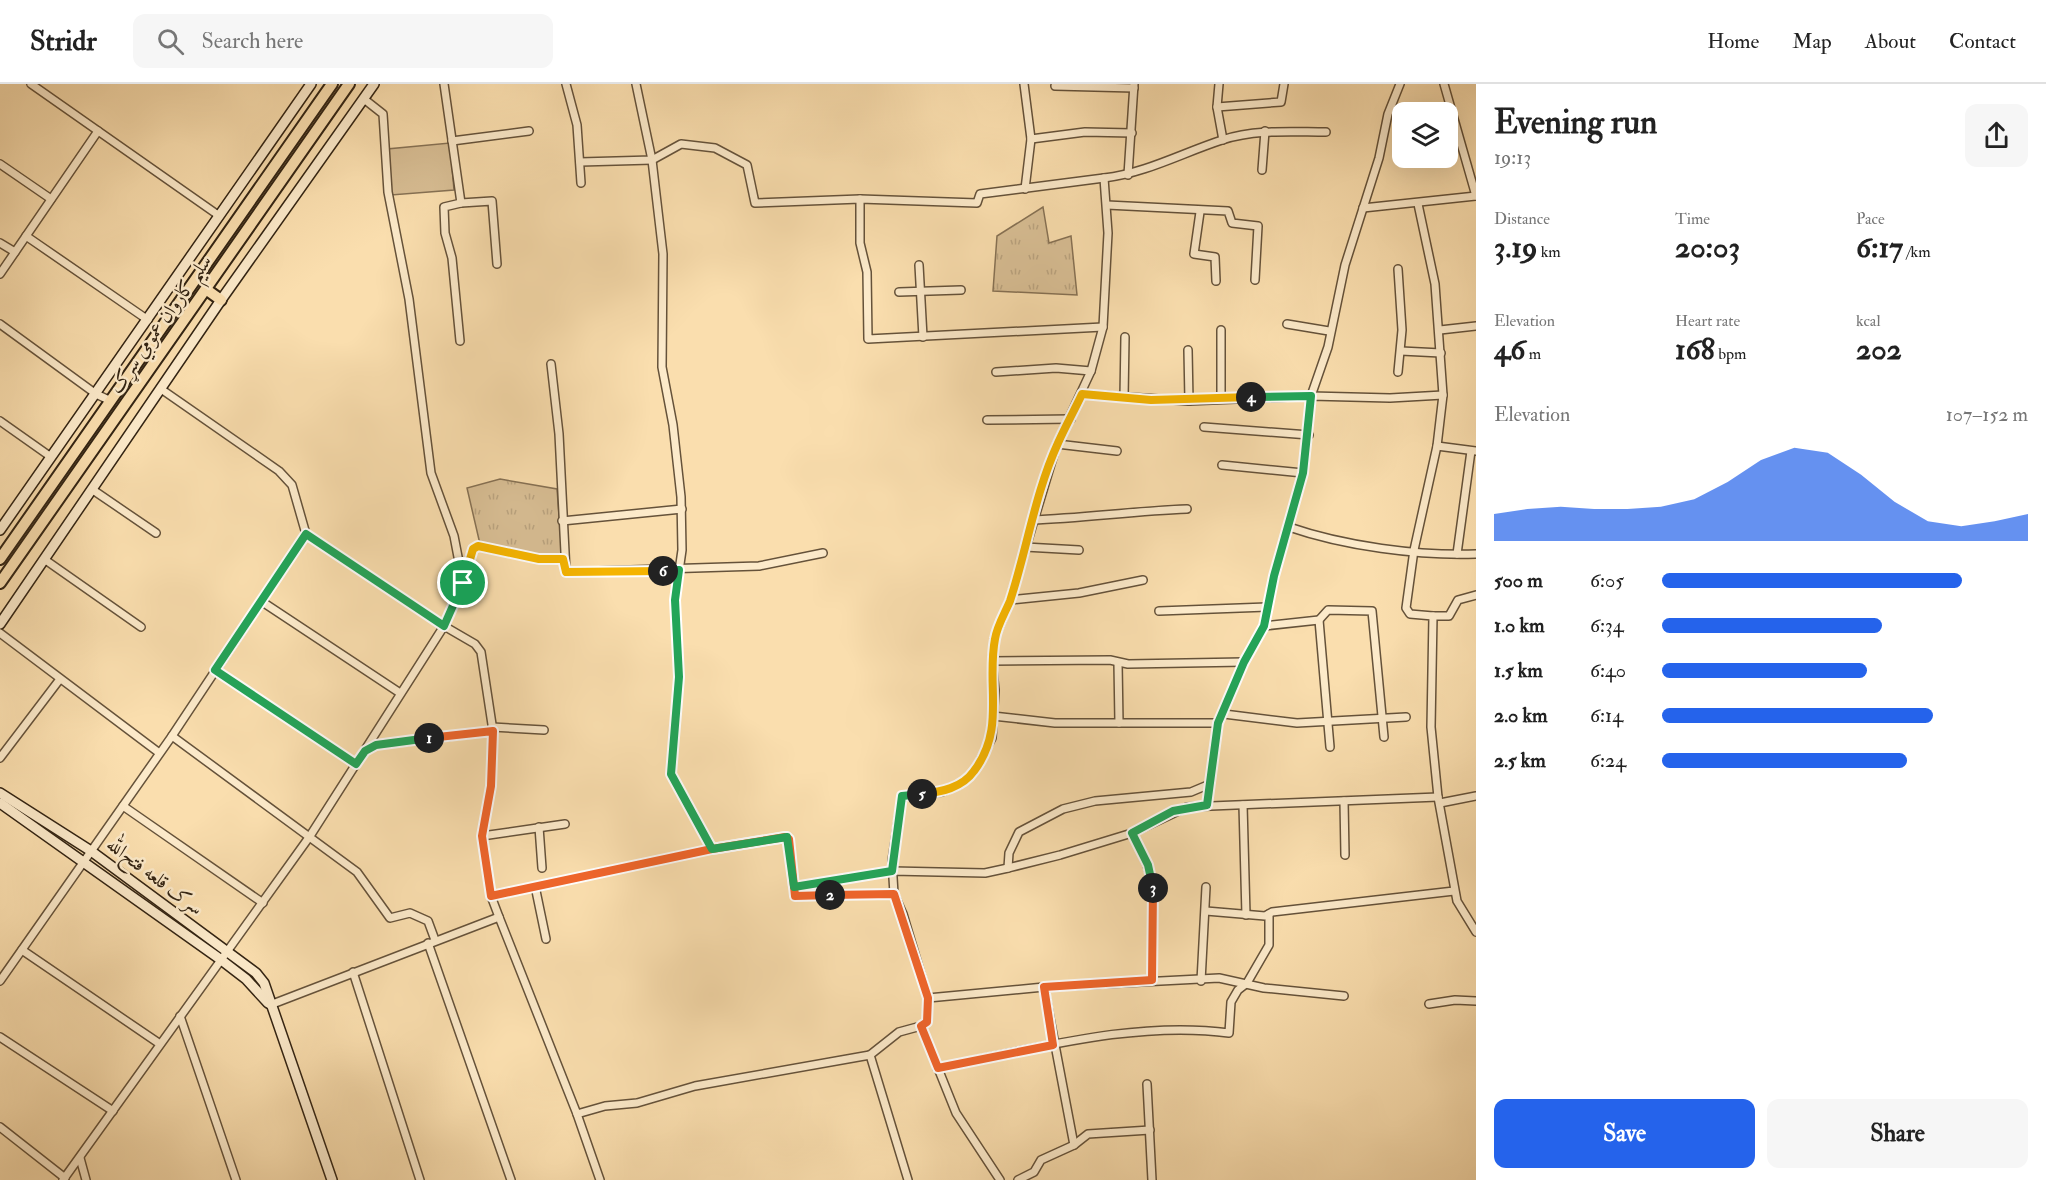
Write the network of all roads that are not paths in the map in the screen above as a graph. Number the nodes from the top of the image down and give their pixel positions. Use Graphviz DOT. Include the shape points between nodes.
graph roads {
  1 [pos="31,84"];
  2 [pos="311,84"];
  3 [pos="332,84"];
  4 [pos="349,84"];
  5 [pos="374,84"];
  6 [pos="444,84"];
  7 [pos="566,84"];
  8 [pos="636,84"];
  9 [pos="1024,84"];
  10 [pos="1219,84"];
  11 [pos="1284,84"];
  12 [pos="1400,84"];
  13 [pos="1444,84"];
  14 [pos="1055,86"];
  15 [pos="1134,86"];
  16 [pos="364,99"];
  17 [pos="1217,107"];
  18 [pos="98,131"];
  19 [pos="529,131"];
  20 [pos="1265,131"];
  21 [pos="1326,132"];
  22 [pos="1132,133"];
  23 [pos="1031,139"];
  24 [pos="1223,140"];
  25 [pos="453,141"];
  26 [pos="652,160"];
  27 [pos="580,162"];
  28 [pos="0,164"];
  29 [pos="1262,170"];
  30 [pos="1128,175"];
  31 [pos="1473,177"];
  32 [pos="1104,178"];
  33 [pos="581,183"];
  34 [pos="1025,189"];
  35 [pos="255,195"];
  36 [pos="1476,196"];
  37 [pos="51,199"];
  38 [pos="860,199"];
  39 [pos="460,203"];
  40 [pos="1418,204"];
  41 [pos="265,205"];
  42 [pos="1107,205"];
  43 [pos="1363,208"];
  44 [pos="1200,212"];
  45 [pos="218,215"];
  46 [pos="26,236"];
  47 [pos="0,243"];
  48 [pos="15,252"];
  49 [pos="497,264"];
  50 [pos="919,265"];
  51 [pos="1398,269"];
  52 [pos="0,274"];
  53 [pos="1255,280"];
  54 [pos="1216,281"];
  55 [pos="207,290"];
  56 [pos="961,290"];
  57 [pos="899,292"];
  58 [pos="921,292"];
  59 [pos="221,300"];
  60 [pos="148,320"];
  61 [pos="0,324"];
  62 [pos="1287,324"];
  63 [pos="1476,326"];
  64 [pos="1103,327"];
  65 [pos="1221,330"];
  66 [pos="1440,330"];
  67 [pos="1329,331"];
  68 [pos="923,337"];
  69 [pos="1125,338"];
  70 [pos="460,341"];
  71 [pos="1188,350"];
  72 [pos="1401,351"];
  73 [pos="1441,352"];
  74 [pos="551,364"];
  75 [pos="1091,371"];
  76 [pos="996,372"];
  77 [pos="1398,372"];
  78 [pos="161,389"];
  79 [pos="96,394"];
  80 [pos="1082,394"];
  81 [pos="1443,395"];
  82 [pos="1311,396"];
  83 [pos="1124,398"];
  84 [pos="1221,398"];
  85 [pos="111,401"];
  86 [pos="1189,401"];
  87 [pos="1071,419"];
  88 [pos="987,420"];
  89 [pos="0,421"];
  90 [pos="1204,427"];
  91 [pos="1309,435"];
  92 [pos="1057,444"];
  93 [pos="1437,446"];
  94 [pos="1117,451"];
  95 [pos="1473,451"];
  96 [pos="51,457"];
  97 [pos="1222,465"];
  98 [pos="1303,473"];
  99 [pos="93,490"];
  100 [pos="682,509"];
  101 [pos="1187,509"];
  102 [pos="1032,520"];
  103 [pos="562,521"];
  104 [pos="1,525"];
  105 [pos="1289,527"];
  106 [pos="156,533"];
  107 [pos="306,534"];
  108 [pos="1024,547"];
  109 [pos="1079,550"];
  110 [pos="1414,550"];
  111 [pos="823,554"];
  112 [pos="1457,554"];
  113 [pos="1476,554"];
  114 [pos="0,559"];
  115 [pos="44,559"];
  116 [pos="563,559"];
  117 [pos="679,570"];
  118 [pos="1143,580"];
  119 [pos="0,583"];
  120 [pos="463,583"];
  121 [pos="1476,596"];
  122 [pos="1010,600"];
  123 [pos="261,601"];
  124 [pos="1267,607"];
  125 [pos="1159,611"];
  126 [pos="1433,616"];
  127 [pos="1318,620"];
  128 [pos="0,624"];
  129 [pos="444,626"];
  130 [pos="1264,626"];
  131 [pos="141,627"];
  132 [pos="0,633"];
  133 [pos="992,661"];
  134 [pos="1244,662"];
  135 [pos="1118,663"];
  136 [pos="215,670"];
  137 [pos="60,679"];
  138 [pos="400,693"];
  139 [pos="1224,714"];
  140 [pos="993,716"];
  141 [pos="1406,717"];
  142 [pos="1381,720"];
  143 [pos="1119,723"];
  144 [pos="1218,723"];
  145 [pos="1327,723"];
  146 [pos="493,729"];
  147 [pos="544,730"];
  148 [pos="172,736"];
  149 [pos="1384,736"];
  150 [pos="1330,747"];
  151 [pos="365,751"];
  152 [pos="158,752"];
  153 [pos="0,758"];
  154 [pos="356,764"];
  155 [pos="1210,784"];
  156 [pos="0,793"];
  157 [pos="1476,796"];
  158 [pos="1439,800"];
  159 [pos="1344,801"];
  160 [pos="0,803"];
  161 [pos="1207,805"];
  162 [pos="1243,805"];
  163 [pos="123,806"];
  164 [pos="565,824"];
  165 [pos="539,826"];
  166 [pos="1132,833"];
  167 [pos="310,836"];
  168 [pos="482,836"];
  169 [pos="712,849"];
  170 [pos="91,851"];
  171 [pos="1345,855"];
  172 [pos="83,862"];
  173 [pos="542,868"];
  174 [pos="1008,868"];
  175 [pos="892,871"];
  176 [pos="535,886"];
  177 [pos="794,887"];
  178 [pos="1206,887"];
  179 [pos="1454,891"];
  180 [pos="894,894"];
  181 [pos="491,896"];
  182 [pos="263,903"];
  183 [pos="1206,911"];
  184 [pos="1269,914"];
  185 [pos="1246,915"];
  186 [pos="499,917"];
  187 [pos="1476,932"];
  188 [pos="546,939"];
  189 [pos="432,942"];
  190 [pos="22,950"];
  191 [pos="226,951"];
  192 [pos="219,959"];
  193 [pos="353,972"];
  194 [pos="1152,980"];
  195 [pos="0,981"];
  196 [pos="1202,981"];
  197 [pos="1247,982"];
  198 [pos="1044,987"];
  199 [pos="1344,996"];
  200 [pos="928,998"];
  201 [pos="1476,1001"];
  202 [pos="1429,1004"];
  203 [pos="270,1005"];
  204 [pos="180,1016"];
  205 [pos="921,1026"];
  206 [pos="0,1037"];
  207 [pos="160,1044"];
  208 [pos="1053,1045"];
  209 [pos="870,1055"];
  210 [pos="938,1068"];
  211 [pos="1147,1084"];
  212 [pos="114,1111"];
  213 [pos="577,1114"];
  214 [pos="0,1126"];
  215 [pos="1150,1130"];
  216 [pos="1074,1145"];
  217 [pos="80,1158"];
  218 [pos="64,1179"];
  219 [pos="86,1180"];
  220 [pos="236,1180"];
  221 [pos="332,1180"];
  222 [pos="420,1180"];
  223 [pos="511,1180"];
  224 [pos="600,1180"];
  225 [pos="908,1180"];
  226 [pos="1000,1180"];
  227 [pos="1018,1180"];
  228 [pos="1152,1180"];
  1 -- 18 [label="street"];
  2 -- 45 [label="street"];
  3 -- 35 [label="main road"];
  4 -- 41 [label="main road, سلیم کاروان عمومي سړک"];
  5 -- 16 [label="street"];
  6 -- 25 [label="street"];
  7 -- 27 [label="street" via="577,125"];
  8 -- 26 [label="street"];
  9 -- 23 [label="street"];
  10 -- 17 [label="street"];
  11 -- 17 [label="street" via="1281,102"];
  12 -- 43 [label="street"];
  13 -- 31 [label="street"];
  14 -- 15 [label="street"];
  15 -- 22 [label="street"];
  16 -- 59 [label="street"];
  16 -- 120 [label="street" via="383,114 388,192 409,299 431,473 454,536"];
  17 -- 24 [label="street"];
  18 -- 37 [label="street"];
  18 -- 45 [label="street"];
  19 -- 25 [label="street"];
  20 -- 21 [label="street"];
  20 -- 24 [label="street"];
  20 -- 29 [label="street"];
  22 -- 23 [label="street" via="1085,132"];
  22 -- 30 [label="street"];
  23 -- 34 [label="street"];
  24 -- 30 [label="street"];
  25 -- 39 [label="street"];
  26 -- 27 [label="street"];
  26 -- 38 [label="street" via="681,144 724,151 747,165 755,203"];
  26 -- 100 [label="street" via="663,254 662,367"];
  27 -- 33 [label="street"];
  28 -- 37 [label="street"];
  30 -- 32 [label="street"];
  31 -- 36 [label="street"];
  32 -- 34 [label="street"];
  32 -- 42 [label="street"];
  34 -- 38 [label="street" via="980,194 977,202"];
  35 -- 41 [label="main road"];
  35 -- 85 [label="main road"];
  36 -- 40 [label="street"];
  37 -- 46 [label="street"];
  38 -- 68 [label="street" via="860,243 867,272 867,337"];
  39 -- 49 [label="street" via="492,201"];
  39 -- 70 [label="street" via="444,207"];
  40 -- 43 [label="street"];
  40 -- 66 [label="street"];
  41 -- 55 [label="main road, سلیم کاروان عمومي سړک"];
  42 -- 44 [label="street"];
  42 -- 64 [label="street"];
  43 -- 67 [label="street"];
  44 -- 53 [label="street" via="1228,211 1232,223 1258,226"];
  44 -- 54 [label="street" via="1194,254 1216,259"];
  45 -- 60 [label="street"];
  46 -- 48 [label="street"];
  46 -- 60 [label="street"];
  47 -- 48 [label="street"];
  48 -- 52 [label="street"];
  50 -- 58 [label="street"];
  51 -- 72 [label="street"];
  55 -- 59 [label="main road"];
  55 -- 119 [label="main road, سلیم کاروان عمومي سړک"];
  56 -- 58 [label="street"];
  57 -- 58 [label="street"];
  58 -- 68 [label="street"];
  59 -- 78 [label="street"];
  60 -- 79 [label="street"];
  61 -- 79 [label="street"];
  62 -- 67 [label="street"];
  63 -- 66 [label="street"];
  64 -- 68 [label="street"];
  64 -- 75 [label="street"];
  65 -- 84 [label="street"];
  66 -- 73 [label="street"];
  67 -- 82 [label="street" via="1328,347"];
  69 -- 83 [label="street"];
  71 -- 86 [label="street"];
  72 -- 73 [label="street"];
  72 -- 77 [label="street"];
  73 -- 81 [label="street"];
  74 -- 103 [label="street" via="559,434"];
  75 -- 76 [label="street" via="1056,368"];
  75 -- 80 [label="street"];
  78 -- 99 [label="street"];
  78 -- 107 [label="street" via="292,484"];
  79 -- 85 [label="street"];
  79 -- 96 [label="street"];
  80 -- 83 [label="street"];
  80 -- 87 [label="street"];
  81 -- 82 [label="street"];
  81 -- 93 [label="street"];
  82 -- 84 [label="street"];
  82 -- 91 [label="street"];
  83 -- 86 [label="street"];
  84 -- 86 [label="street"];
  85 -- 114 [label="main road"];
  87 -- 88 [label="street"];
  87 -- 92 [label="street"];
  89 -- 96 [label="street"];
  90 -- 91 [label="street"];
  91 -- 98 [label="street"];
  92 -- 94 [label="street"];
  92 -- 102 [label="street"];
  93 -- 95 [label="street"];
  93 -- 110 [label="street"];
  95 -- 112 [label="street"];
  96 -- 104 [label="street"];
  97 -- 98 [label="street"];
  98 -- 105 [label="street"];
  99 -- 106 [label="street"];
  99 -- 115 [label="street"];
  100 -- 103 [label="street"];
  100 -- 117 [label="street"];
  101 -- 102 [label="street"];
  102 -- 108 [label="street"];
  103 -- 116 [label="street"];
  105 -- 110 [label="street" via="1369,546"];
  105 -- 124 [label="street"];
  107 -- 123 [label="street"];
  107 -- 129 [label="street"];
  108 -- 109 [label="street"];
  108 -- 122 [label="street"];
  110 -- 112 [label="street"];
  110 -- 126 [label="street" via="1407,612"];
  111 -- 117 [label="street" via="759,566"];
  112 -- 113 [label="street"];
  115 -- 128 [label="street"];
  115 -- 131 [label="street"];
  116 -- 117 [label="street" via="566,572"];
  116 -- 120 [label="street" via="539,559 478,546 473,549"];
  117 -- 169 [label="street" via="675,600 679,677 671,774"];
  118 -- 122 [label="street" via="1079,593"];
  120 -- 129 [label="street"];
  121 -- 126 [label="street" via="1458,600 1449,616"];
  122 -- 133 [label="street" via="995,637"];
  123 -- 136 [label="street"];
  123 -- 138 [label="street"];
  124 -- 125 [label="street"];
  124 -- 130 [label="street"];
  126 -- 158 [label="street" via="1431,727"];
  127 -- 130 [label="street"];
  127 -- 142 [label="street" via="1328,610 1372,611"];
  127 -- 145 [label="street"];
  129 -- 138 [label="street"];
  129 -- 146 [label="street" via="475,644 481,652"];
  130 -- 134 [label="street"];
  132 -- 137 [label="street"];
  133 -- 135 [label="street"];
  133 -- 140 [label="street"];
  134 -- 135 [label="street"];
  134 -- 139 [label="street"];
  135 -- 143 [label="street"];
  136 -- 148 [label="street"];
  136 -- 154 [label="street"];
  137 -- 152 [label="street"];
  137 -- 153 [label="street"];
  138 -- 151 [label="street"];
  139 -- 144 [label="street"];
  139 -- 145 [label="street"];
  140 -- 143 [label="street" via="1055,723"];
  140 -- 175 [label="street" via="992,738 974,772 942,792 902,796"];
  141 -- 142 [label="street"];
  142 -- 145 [label="street"];
  142 -- 149 [label="street"];
  143 -- 144 [label="street"];
  144 -- 155 [label="street"];
  145 -- 150 [label="street"];
  146 -- 147 [label="street"];
  146 -- 151 [label="street" via="376,745"];
  146 -- 168 [label="street" via="491,786"];
  148 -- 152 [label="street"];
  148 -- 167 [label="street"];
  151 -- 154 [label="street"];
  152 -- 163 [label="street"];
  154 -- 167 [label="street"];
  155 -- 161 [label="street"];
  155 -- 174 [label="street" via="1191,792 1095,801 1063,809 1019,832 1009,853"];
  156 -- 170 [label="street, سرک قلعه فتح‌الله"];
  157 -- 158 [label="street"];
  158 -- 159 [label="street"];
  158 -- 179 [label="street"];
  159 -- 162 [label="street"];
  159 -- 171 [label="street"];
  160 -- 172 [label="street, سرک قلعه فتح‌الله"];
  161 -- 162 [label="street"];
  161 -- 166 [label="street" via="1173,811"];
  162 -- 185 [label="street"];
  163 -- 170 [label="street"];
  163 -- 182 [label="street"];
  164 -- 165 [label="street"];
  165 -- 168 [label="street"];
  165 -- 173 [label="street"];
  166 -- 174 [label="street"];
  166 -- 194 [label="street" via="1153,885"];
  167 -- 182 [label="street"];
  167 -- 189 [label="street" via="357,872 390,918 410,913 428,921"];
  168 -- 181 [label="street"];
  169 -- 176 [label="street"];
  169 -- 177 [label="street" via="787,837"];
  170 -- 172 [label="street"];
  170 -- 191 [label="street, سرک قلعه فتح‌الله"];
  172 -- 190 [label="street"];
  172 -- 192 [label="street, سرک قلعه فتح‌الله"];
  174 -- 175 [label="street" via="985,873"];
  175 -- 177 [label="street"];
  175 -- 180 [label="street"];
  176 -- 181 [label="street"];
  176 -- 188 [label="street"];
  177 -- 180 [label="street" via="797,896"];
  178 -- 183 [label="street"];
  179 -- 184 [label="street"];
  179 -- 187 [label="street"];
  180 -- 200 [label="street"];
  181 -- 186 [label="street"];
  182 -- 191 [label="street"];
  183 -- 185 [label="street"];
  183 -- 196 [label="street"];
  184 -- 185 [label="street"];
  184 -- 197 [label="street" via="1269,945"];
  186 -- 189 [label="street"];
  186 -- 213 [label="street"];
  189 -- 193 [label="street"];
  189 -- 223 [label="street"];
  190 -- 195 [label="street"];
  190 -- 207 [label="street"];
  191 -- 192 [label="street"];
  191 -- 203 [label="street, سرک قلعه فتح‌الله" via="256,973"];
  192 -- 203 [label="street, سرک قلعه فتح‌الله" via="246,979"];
  192 -- 204 [label="street"];
  193 -- 203 [label="street"];
  193 -- 222 [label="street"];
  194 -- 196 [label="street"];
  194 -- 198 [label="street"];
  196 -- 197 [label="street" via="1219,978"];
  197 -- 199 [label="street" via="1264,988"];
  197 -- 208 [label="street" via="1231,1002 1229,1033 1194,1028 1153,1030"];
  198 -- 200 [label="street"];
  198 -- 208 [label="street"];
  200 -- 205 [label="street" via="927,1022"];
  201 -- 202 [label="street"];
  203 -- 221 [label="street, سرک قلعه فتح‌الله"];
  204 -- 207 [label="street"];
  204 -- 220 [label="street"];
  205 -- 209 [label="street" via="899,1032"];
  205 -- 210 [label="street"];
  206 -- 212 [label="street"];
  207 -- 212 [label="street"];
  208 -- 210 [label="street"];
  208 -- 216 [label="street"];
  209 -- 213 [label="street" via="695,1086 637,1103"];
  209 -- 225 [label="street"];
  210 -- 226 [label="street" via="956,1113"];
  211 -- 215 [label="street"];
  212 -- 217 [label="street"];
  213 -- 224 [label="street"];
  214 -- 218 [label="street"];
  215 -- 216 [label="street" via="1088,1134"];
  215 -- 228 [label="street"];
  216 -- 227 [label="street" via="1041,1160 1034,1172"];
  217 -- 218 [label="street"];
  217 -- 219 [label="street"];
}
